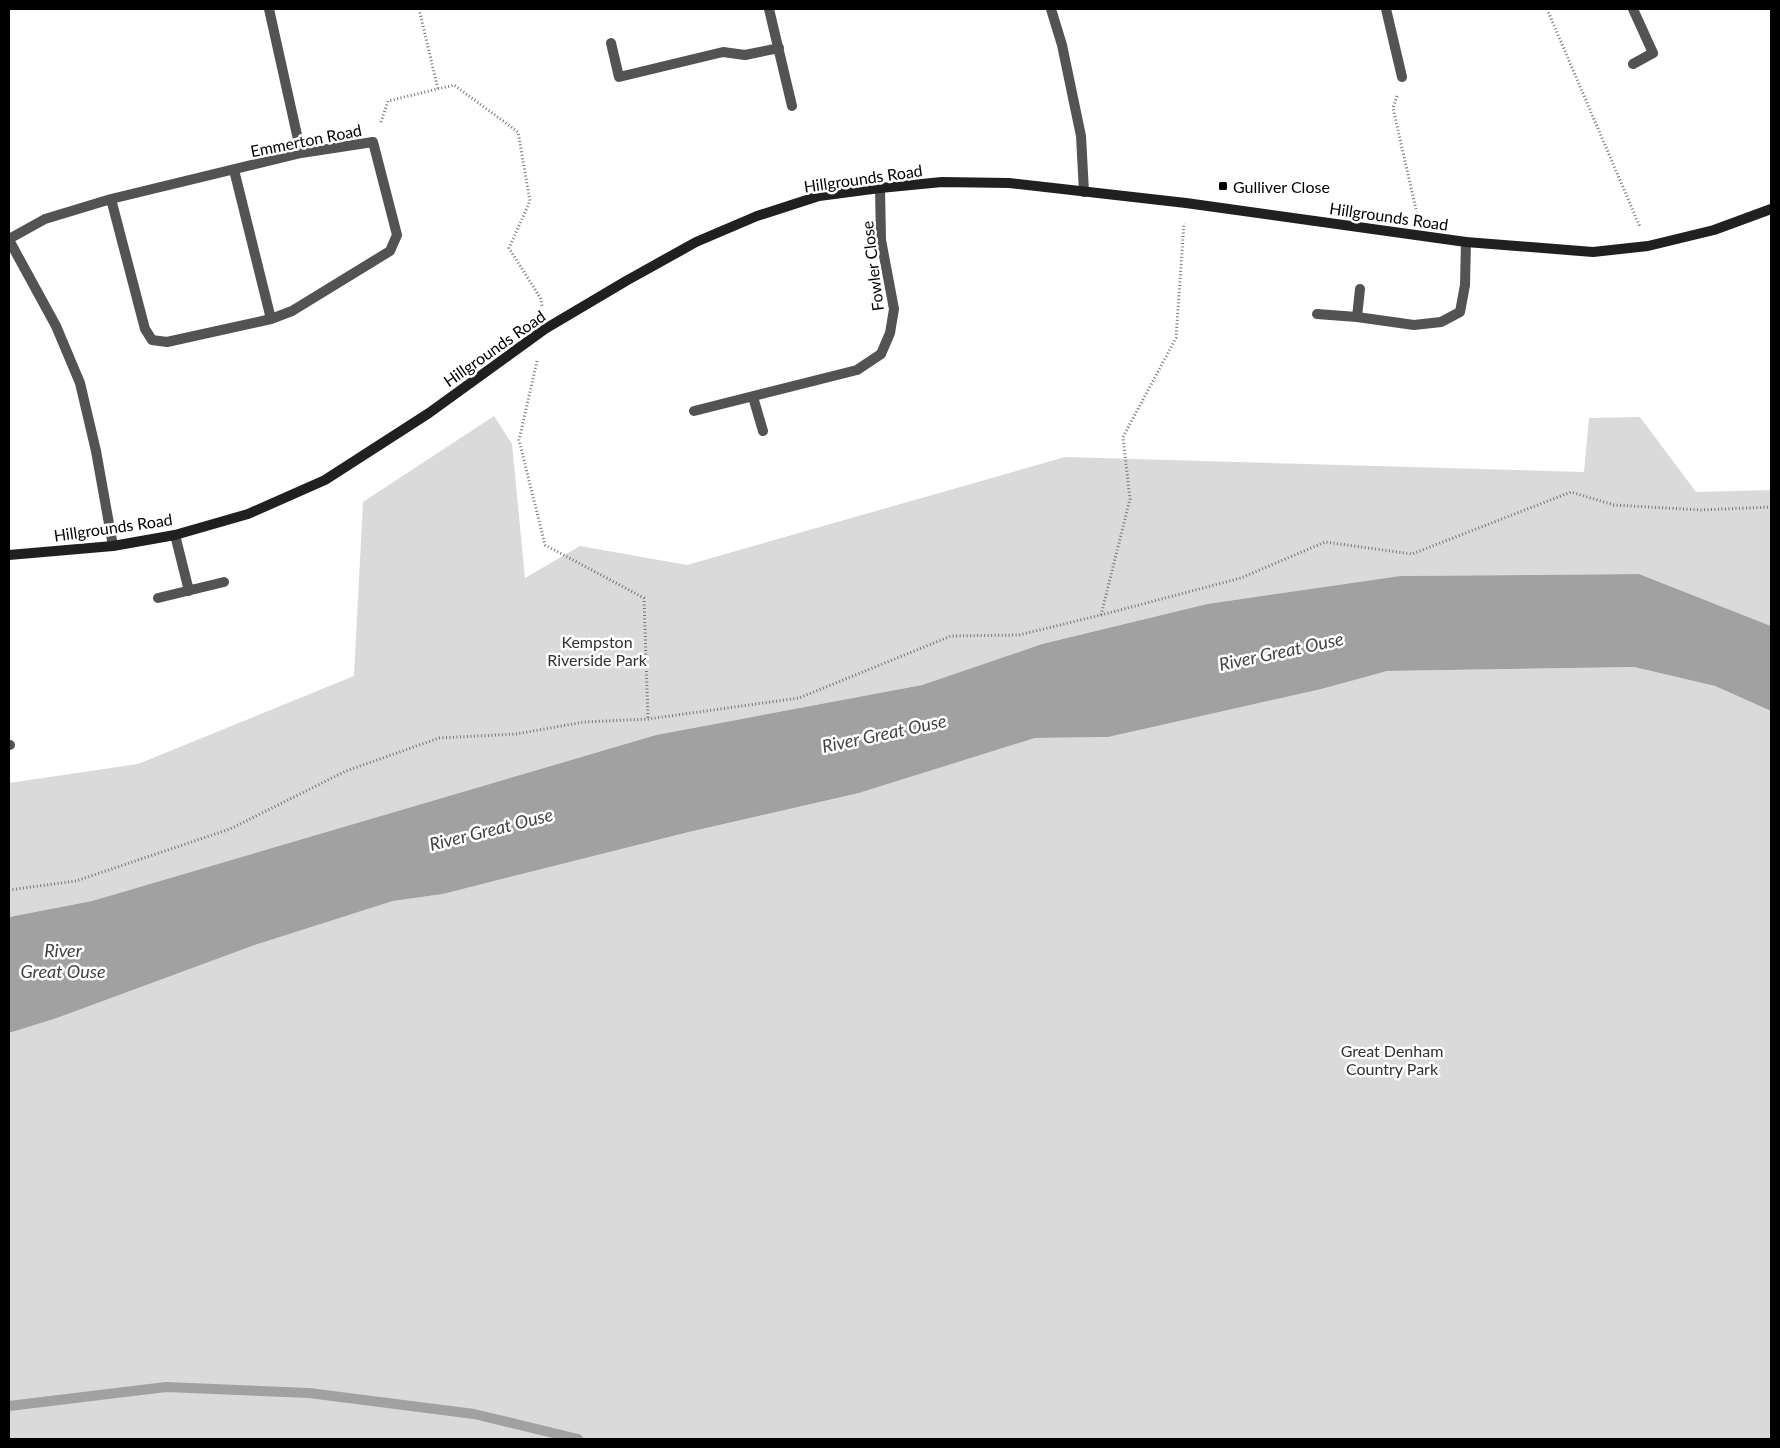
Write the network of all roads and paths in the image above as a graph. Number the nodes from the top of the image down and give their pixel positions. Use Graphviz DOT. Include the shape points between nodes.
graph roads {
  1 [pos="269,9"];
  2 [pos="419,9"];
  3 [pos="770,9"];
  4 [pos="1051,9"];
  5 [pos="1386,9"];
  6 [pos="1547,9"];
  7 [pos="1633,9"];
  8 [pos="610,42"];
  9 [pos="779,48"];
  10 [pos="1633,64"];
  11 [pos="1402,77"];
  12 [pos="438,89"];
  13 [pos="792,106"];
  14 [pos="374,142"];
  15 [pos="301,153"];
  16 [pos="234,170"];
  17 [pos="880,188"];
  18 [pos="1084,192"];
  19 [pos="111,199"];
  20 [pos="1186,203"];
  21 [pos="1771,209"];
  22 [pos="1423,236"];
  23 [pos="9,240"];
  24 [pos="1466,242"];
  25 [pos="1648,246"];
  26 [pos="1360,288"];
  27 [pos="1317,314"];
  28 [pos="1357,317"];
  29 [pos="271,319"];
  30 [pos="545,329"];
  31 [pos="754,397"];
  32 [pos="694,411"];
  33 [pos="763,430"];
  34 [pos="1771,508"];
  35 [pos="175,535"];
  36 [pos="113,546"];
  37 [pos="9,554"];
  38 [pos="224,582"];
  39 [pos="189,591"];
  40 [pos="158,598"];
  41 [pos="1101,615"];
  42 [pos="648,719"];
  43 [pos="9,890"];
  1 -- 15 [label="street"];
  2 -- 12 [label="path"];
  3 -- 9 [label="street"];
  4 -- 18 [label="street" via="1081,136"];
  5 -- 11 [label="street"];
  6 -- 25 [label="path"];
  7 -- 10 [label="street" via="1653,53"];
  8 -- 9 [label="street" via="619,77 723,52 745,55"];
  9 -- 13 [label="street"];
  11 -- 22 [label="path" via="1393,108"];
  12 -- 14 [label="path" via="388,102"];
  12 -- 30 [label="path" via="454,85 518,132 530,201 509,248 540,299"];
  14 -- 15 [label="street, Emmerton Road"];
  14 -- 29 [label="street, Emmerton Road" via="397,235 390,251 292,311"];
  15 -- 16 [label="street, Emmerton Road"];
  16 -- 19 [label="street, Emmerton Road"];
  16 -- 29 [label="street, Emmerton Road"];
  17 -- 18 [label="street, Hillgrounds Road" via="942,182 1009,184"];
  17 -- 30 [label="street, Hillgrounds Road" via="819,196 757,216 696,242"];
  17 -- 31 [label="street, Fowler Close" via="881,240 894,309 890,333 881,354 857,370"];
  18 -- 20 [label="street, Hillgrounds Road"];
  19 -- 23 [label="street, Emmerton Road" via="44,219"];
  19 -- 29 [label="street, Emmerton Road" via="145,329 152,340 167,342"];
  20 -- 22 [label="street, Hillgrounds Road"];
  20 -- 41 [label="path" via="1176,338 1123,437 1130,499"];
  21 -- 25 [label="street, Hillgrounds Road" via="1714,230"];
  22 -- 24 [label="street, Hillgrounds Road"];
  23 -- 36 [label="street, Emmerton Road" via="56,326 80,383"];
  24 -- 25 [label="street, Hillgrounds Road" via="1593,252"];
  24 -- 28 [label="street" via="1466,285 1460,312 1442,322 1414,325"];
  26 -- 28 [label="street"];
  27 -- 28 [label="street"];
  30 -- 35 [label="street, Hillgrounds Road" via="429,413 325,480 248,514"];
  30 -- 42 [label="path" via="519,440 545,545 644,598"];
  31 -- 32 [label="street, Fowler Close"];
  31 -- 33 [label="street"];
  34 -- 41 [label="path" via="1701,510 1614,504 1571,492 1412,554 1325,542 1242,578"];
  35 -- 36 [label="street, Hillgrounds Road"];
  35 -- 39 [label="street"];
  36 -- 37 [label="street, Hillgrounds Road"];
  38 -- 39 [label="street"];
  39 -- 40 [label="street"];
  41 -- 42 [label="path" via="1019,635 951,636 799,698"];
  42 -- 43 [label="path" via="584,722 516,734 439,738 346,771 230,829 76,881"];
}
